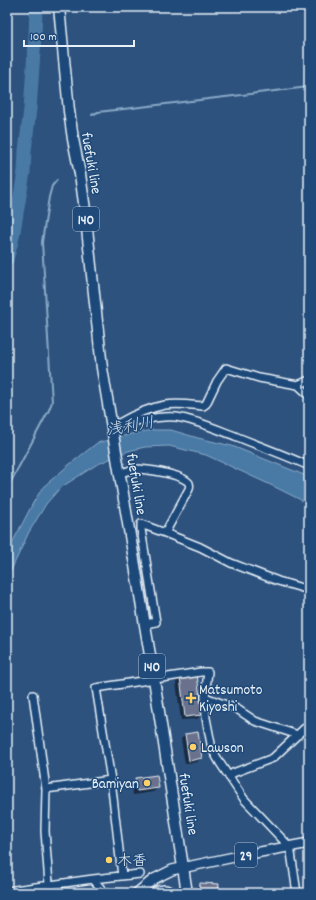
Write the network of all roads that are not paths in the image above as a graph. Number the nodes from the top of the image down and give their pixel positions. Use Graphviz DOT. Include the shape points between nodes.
graph roads {
  1 [pos="59,7"];
  2 [pos="309,380"];
  3 [pos="298,385"];
  4 [pos="309,395"];
  5 [pos="114,427"];
  6 [pos="309,466"];
  7 [pos="119,469"];
  8 [pos="165,533"];
  9 [pos="309,590"];
  10 [pos="145,624"];
  11 [pos="154,679"];
  12 [pos="33,695"];
  13 [pos="205,697"];
  14 [pos="309,724"];
  15 [pos="298,735"];
  16 [pos="229,777"];
  17 [pos="111,780"];
  18 [pos="46,789"];
  19 [pos="309,843"];
  20 [pos="288,847"];
  21 [pos="183,867"];
  22 [pos="140,874"];
  23 [pos="122,876"];
  24 [pos="93,879"];
  25 [pos="49,884"];
  26 [pos="7,891"];
  27 [pos="106,893"];
  28 [pos="137,893"];
  29 [pos="149,893"];
  30 [pos="174,893"];
  31 [pos="186,893"];
  32 [pos="297,893"];
  1 -- 5 [label="highway, fuefuki line / 140" via="69,111 85,210 102,368"];
  2 -- 3 [label="street"];
  3 -- 4 [label="street"];
  3 -- 5 [label="street" via="259,378 226,368 203,406 165,406 134,415"];
  5 -- 6 [label="street" via="156,417 175,417 218,430"];
  5 -- 7 [label="highway, fuefuki line / 140"];
  7 -- 8 [label="street" via="160,471 188,482 189,489"];
  7 -- 10 [label="highway, fuefuki line / 140"];
  8 -- 9 [label="street" via="231,563"];
  8 -- 10 [label="street" via="141,524 156,622"];
  10 -- 11 [label="highway, fuefuki line / 140"];
  11 -- 13 [label="street" via="208,672"];
  11 -- 17 [label="street" via="96,688"];
  11 -- 21 [label="highway, fuefuki line / 140"];
  12 -- 18 [label="street"];
  13 -- 15 [label="street" via="237,709 255,721"];
  13 -- 16 [label="street" via="212,749"];
  14 -- 15 [label="street"];
  15 -- 16 [label="street" via="273,758 233,773"];
  16 -- 20 [label="street" via="244,799"];
  17 -- 18 [label="street"];
  17 -- 23 [label="street"];
  18 -- 25 [label="street" via="45,831"];
  19 -- 20 [label="main road, 29"];
  20 -- 21 [label="main road, 29"];
  20 -- 32 [label="street"];
  21 -- 28 [label="main road, 29" via="154,879"];
  21 -- 31 [label="highway, fuefuki line / 140"];
  22 -- 23 [label="street"];
  23 -- 24 [label="street"];
  24 -- 25 [label="street"];
  24 -- 27 [label="street"];
  25 -- 26 [label="street"];
  29 -- 30 [label="street" via="161,888"];
}
